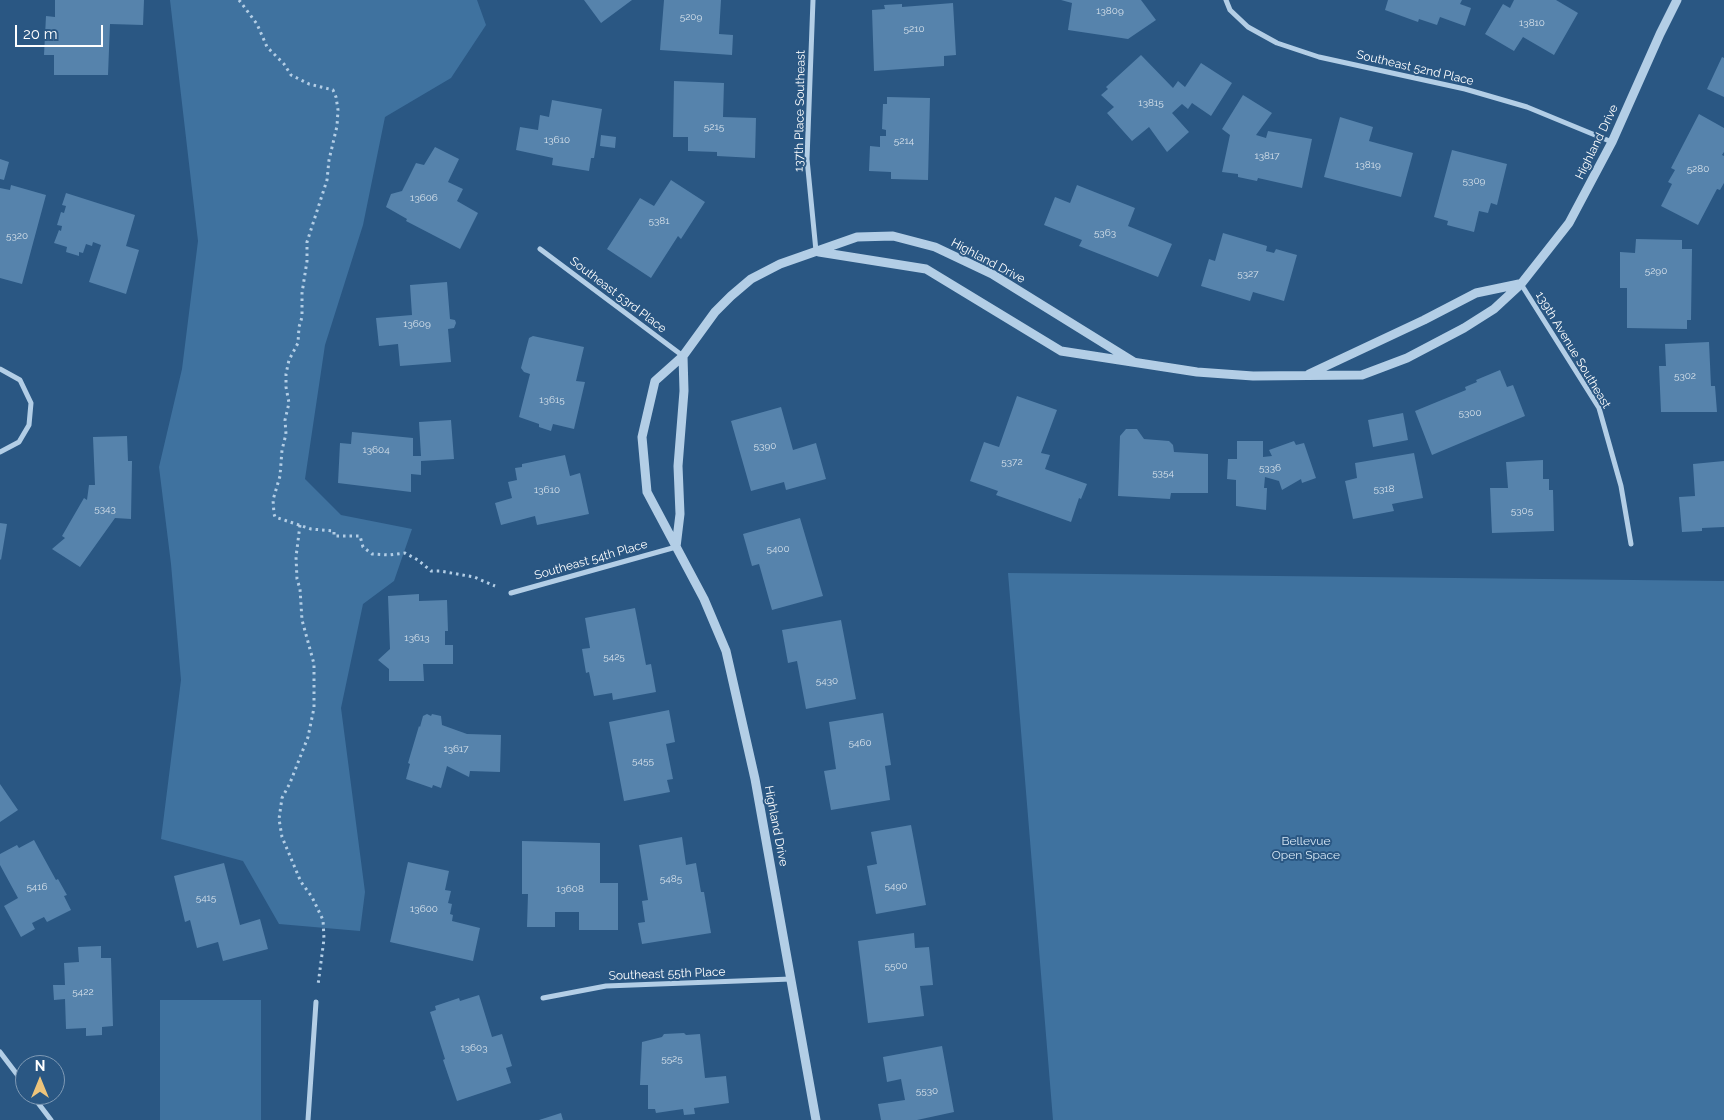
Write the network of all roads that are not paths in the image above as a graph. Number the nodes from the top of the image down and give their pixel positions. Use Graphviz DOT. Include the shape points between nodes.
graph roads {
  1 [pos="813,0"];
  2 [pos="1226,0"];
  3 [pos="1677,0"];
  4 [pos="1612,142"];
  5 [pos="540,248"];
  6 [pos="816,252"];
  7 [pos="1521,284"];
  8 [pos="683,356"];
  9 [pos="1134,362"];
  10 [pos="0,368"];
  11 [pos="1307,375"];
  12 [pos="0,452"];
  13 [pos="1630,544"];
  14 [pos="676,547"];
  15 [pos="511,593"];
  16 [pos="792,979"];
  17 [pos="543,998"];
  18 [pos="316,1002"];
  19 [pos="0,1052"];
  20 [pos="15,1072"];
  21 [pos="40,1105"];
  22 [pos="52,1120"];
  23 [pos="308,1120"];
  24 [pos="816,1120"];
  1 -- 6 [label="street, 137th Place Southeast" via="807,159"];
  2 -- 4 [label="street, Southeast 52nd Place" via="1230,10 1248,27 1277,43 1319,57 1466,89 1527,107"];
  3 -- 4 [label="street, Highland Drive"];
  4 -- 7 [label="street, Highland Drive" via="1569,223"];
  5 -- 8 [label="street, Southeast 53rd Place"];
  6 -- 8 [label="street, Highland Drive" via="780,264 751,279 715,312"];
  6 -- 9 [label="street, Highland Drive" via="926,269 1061,351"];
  6 -- 9 [label="street, Highland Drive" via="857,237 893,236 935,247 992,274"];
  7 -- 11 [label="street, Highland Drive" via="1476,293"];
  7 -- 11 [label="street, Highland Drive" via="1489,312 1407,358 1362,375"];
  7 -- 13 [label="street, 139th Avenue Southeast" via="1599,408 1621,486"];
  8 -- 14 [label="street" via="684,391 678,466 680,514"];
  8 -- 14 [label="street, Highland Drive" via="655,381 642,436 647,492"];
  9 -- 11 [label="street, Highland Drive" via="1244,376"];
  10 -- 12 [label="street" via="20,380 31,403 29,425 19,442"];
  14 -- 15 [label="street, Southeast 54th Place"];
  14 -- 16 [label="street, Highland Drive" via="704,599 726,651 755,780"];
  16 -- 17 [label="street, Southeast 55th Place" via="606,986"];
  16 -- 24 [label="street, Highland Drive"];
  18 -- 23 [label="street"];
  19 -- 20 [label="street"];
  21 -- 22 [label="street"];
}
